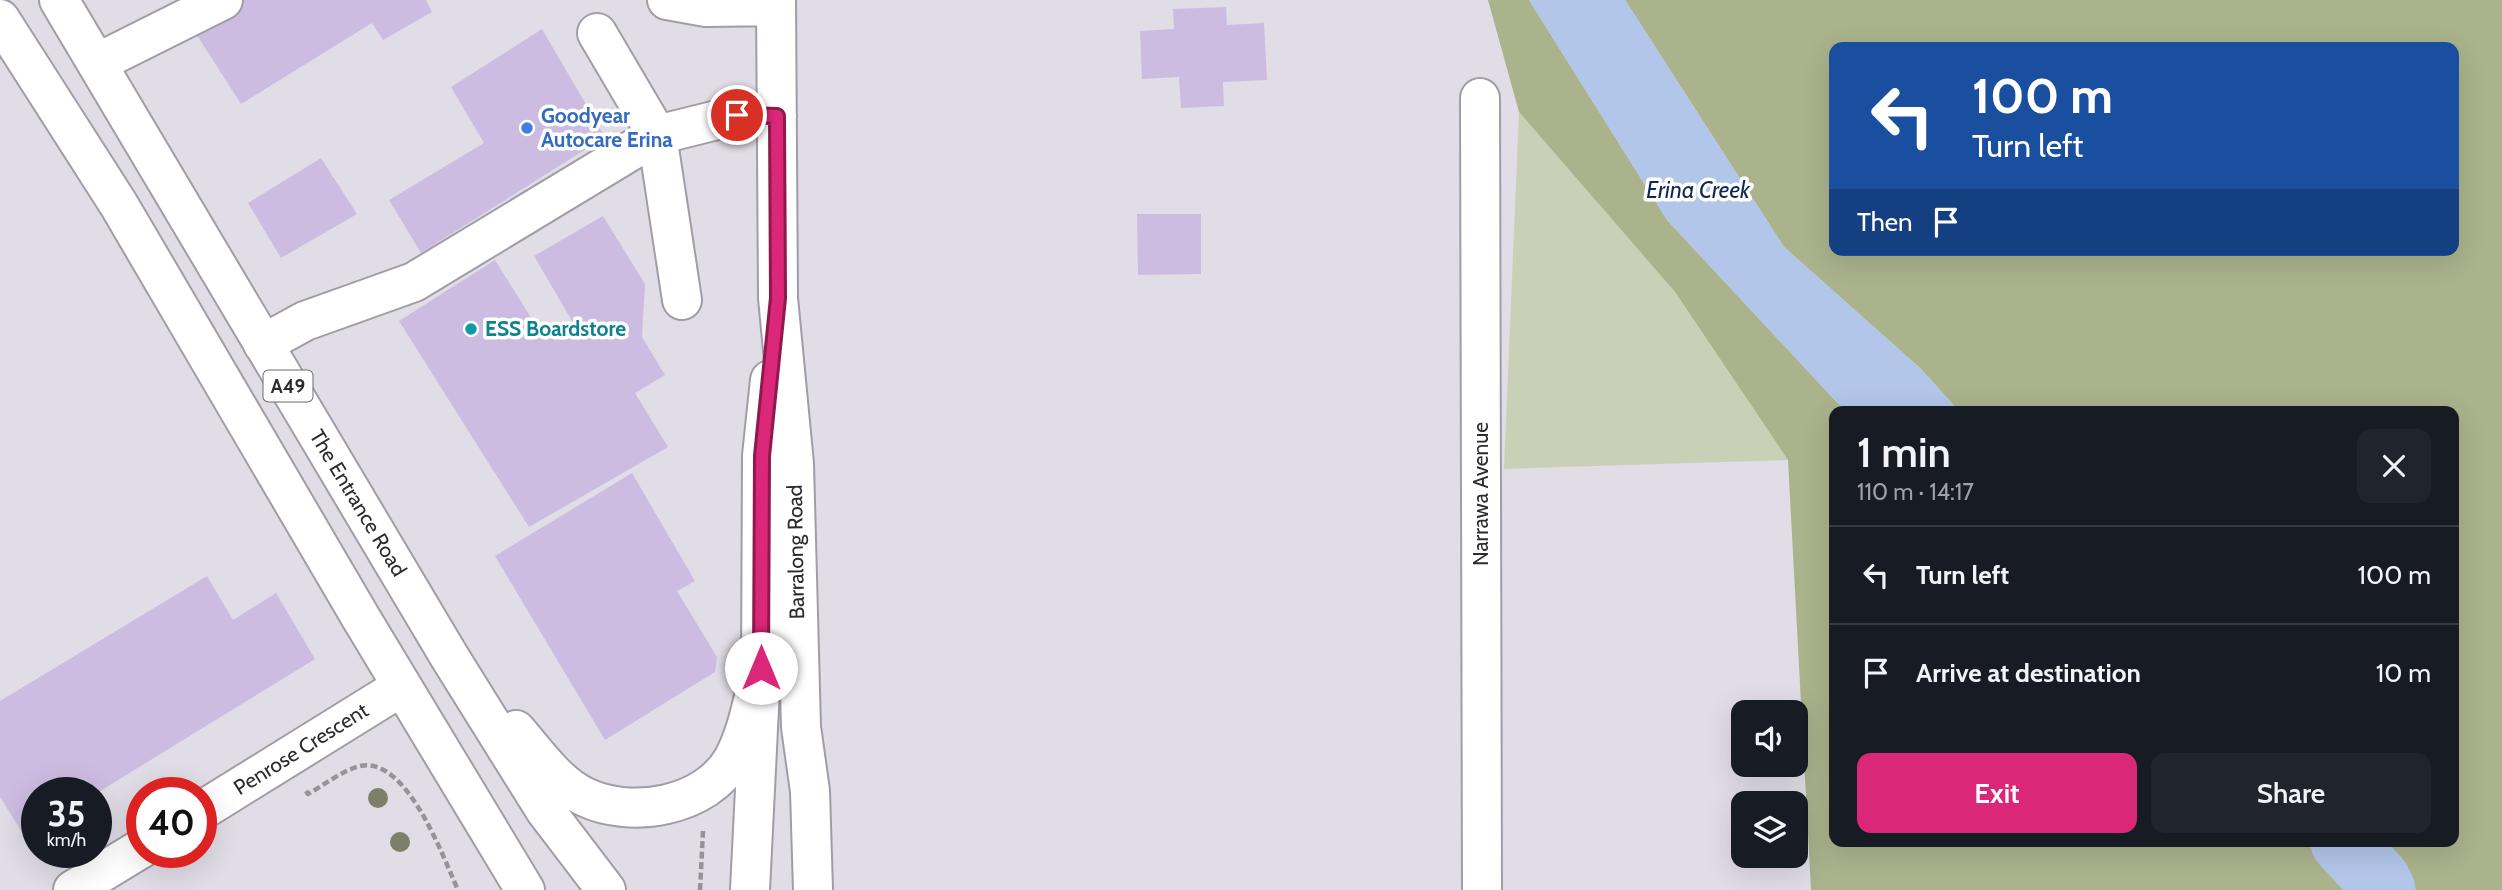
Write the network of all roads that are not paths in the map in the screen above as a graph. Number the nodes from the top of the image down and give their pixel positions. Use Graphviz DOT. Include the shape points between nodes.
graph roads {
  1 [pos="59,0"];
  2 [pos="223,0"];
  3 [pos="667,0"];
  4 [pos="776,3"];
  5 [pos="0,19"];
  6 [pos="597,33"];
  7 [pos="97,63"];
  8 [pos="1480,98"];
  9 [pos="777,116"];
  10 [pos="657,135"];
  11 [pos="778,298"];
  12 [pos="682,300"];
  13 [pos="264,344"];
  14 [pos="449,656"];
  15 [pos="761,668"];
  16 [pos="401,687"];
  17 [pos="217,801"];
  18 [pos="482,822"];
  19 [pos="126,858"];
  20 [pos="73,890"];
  21 [pos="512,890"];
  22 [pos="525,890"];
  23 [pos="606,890"];
  24 [pos="750,890"];
  25 [pos="813,890"];
  26 [pos="1482,890"];
  1 -- 7 [label="main road, The Entrance Road / A49"];
  2 -- 7 [label="main road"];
  3 -- 4 [label="main road" via="706,7"];
  4 -- 9 [label="main road, Barralong Road"];
  5 -- 16 [label="main road, A49" via="119,205"];
  6 -- 10 [label="main road"];
  7 -- 13 [label="main road, The Entrance Road / A49"];
  8 -- 26 [label="main road, Narrawa Avenue"];
  9 -- 10 [label="main road" via="737,115"];
  9 -- 11 [label="main road, Barralong Road"];
  10 -- 12 [label="main road"];
  10 -- 13 [label="main road" via="414,282 305,321"];
  11 -- 15 [label="main road, Barralong Road" via="762,456"];
  11 -- 25 [label="main road, Barralong Road" via="794,464 801,727 810,791"];
  13 -- 14 [label="main road, The Entrance Road / A49"];
  14 -- 15 [label="main road" via="563,782 584,796 635,806 663,806 692,796 715,781 732,761 744,735"];
  14 -- 23 [label="main road, The Entrance Road / A49" via="544,810"];
  15 -- 24 [label="main road, Barralong Road"];
  16 -- 17 [label="main road, Penrose Crescent"];
  16 -- 18 [label="main road, A49"];
  18 -- 21 [label="main road"];
  18 -- 22 [label="main road, A49"];
  19 -- 20 [label="main road"];
}
